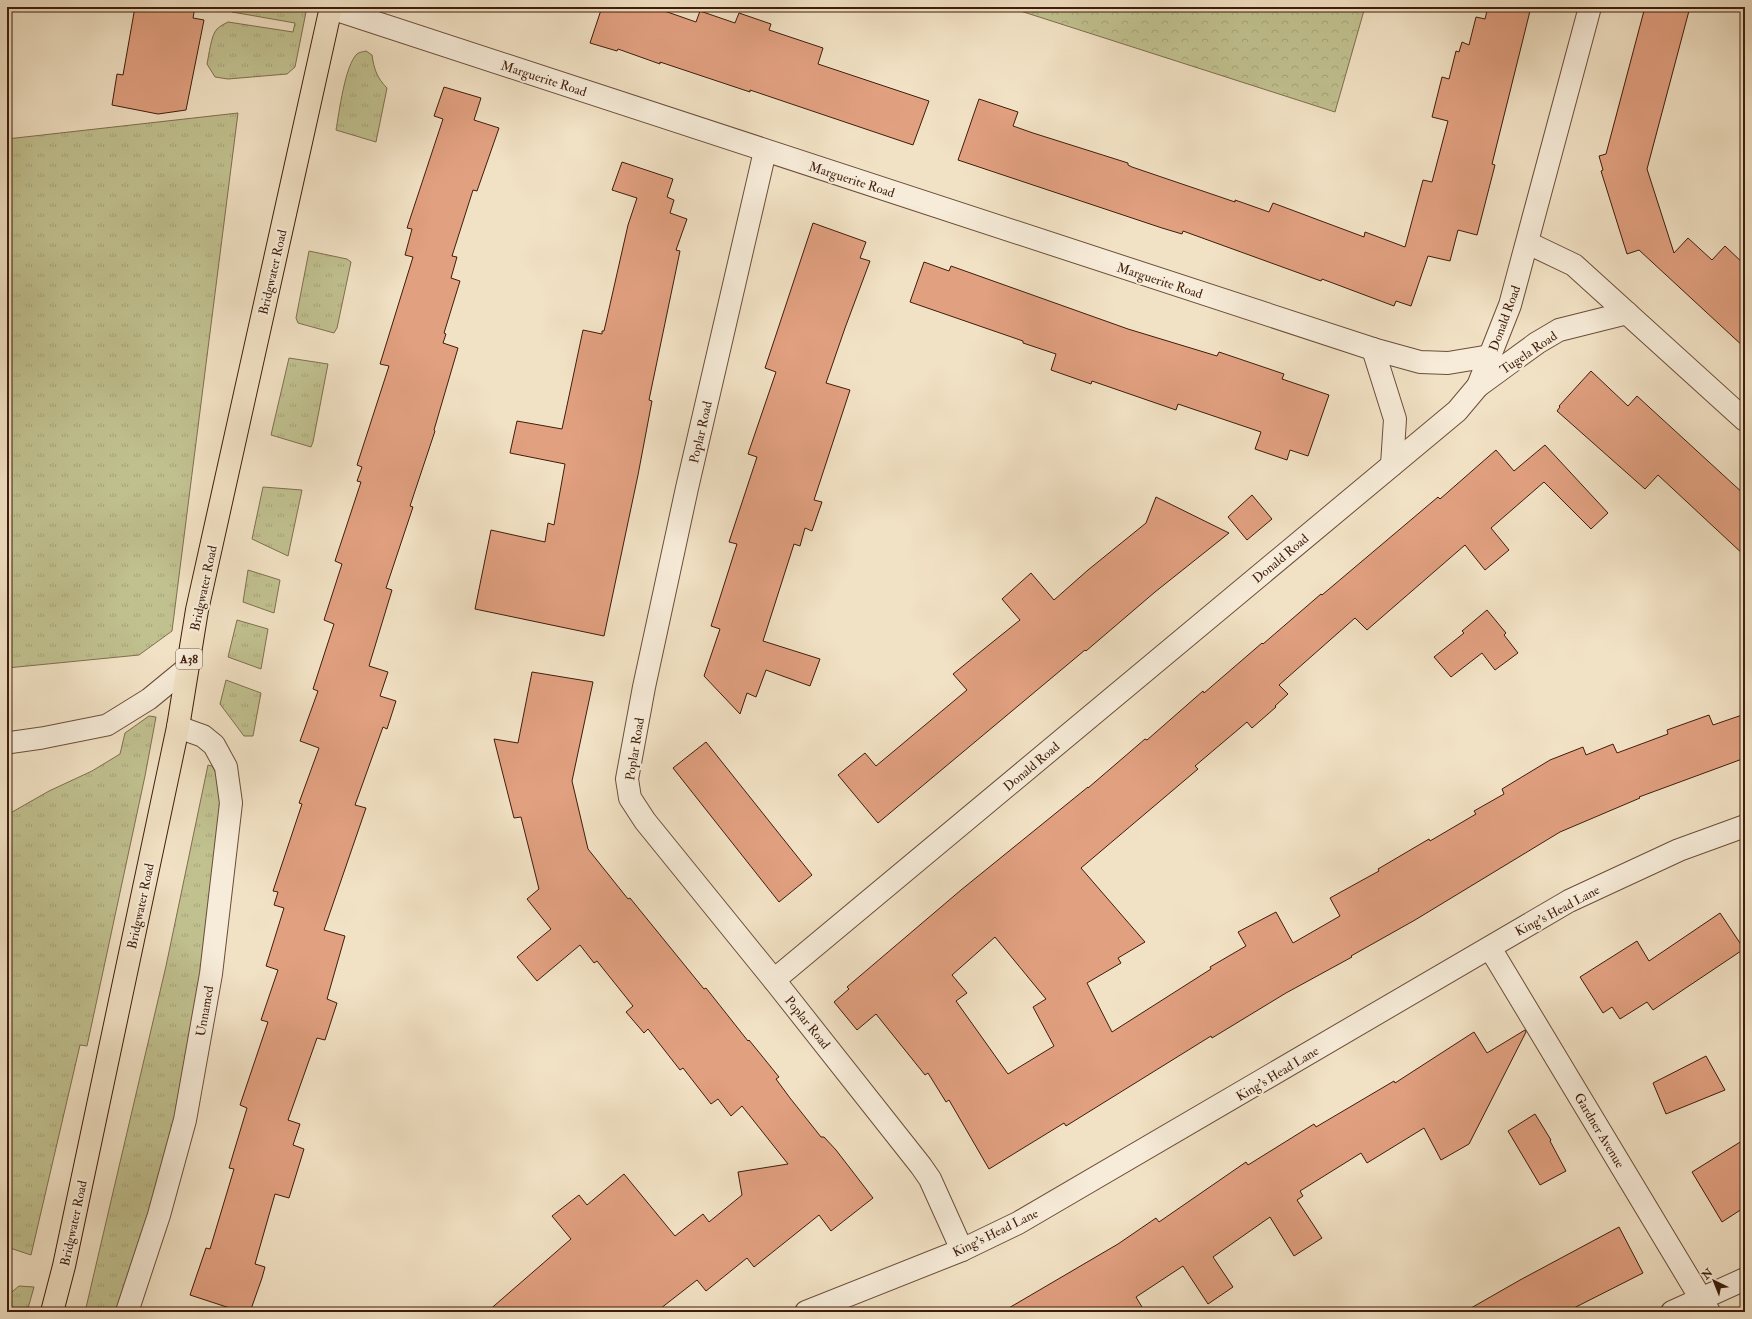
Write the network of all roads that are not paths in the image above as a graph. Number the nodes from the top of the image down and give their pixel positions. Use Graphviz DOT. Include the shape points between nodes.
graph roads {
  1 [pos="1590,7"];
  2 [pos="331,8"];
  3 [pos="764,151"];
  4 [pos="1528,243"];
  5 [pos="1627,313"];
  6 [pos="1373,349"];
  7 [pos="1490,356"];
  8 [pos="1478,386"];
  9 [pos="1745,420"];
  10 [pos="1392,465"];
  11 [pos="188,667"];
  12 [pos="178,727"];
  13 [pos="7,743"];
  14 [pos="1745,826"];
  15 [pos="1490,948"];
  16 [pos="774,980"];
  17 [pos="962,1250"];
  18 [pos="1745,1279"];
  19 [pos="1705,1306"];
  20 [pos="52,1312"];
  21 [pos="127,1312"];
  22 [pos="806,1312"];
  23 [pos="1672,1312"];
  1 -- 4 [label="street, Donald Road"];
  2 -- 3 [label="street, Marguerite Road"];
  2 -- 11 [label="highway, Bridgwater Road / A38" via="198,610"];
  3 -- 6 [label="street, Marguerite Road"];
  3 -- 16 [label="street, Poplar Road" via="685,496 627,780 630,798 645,821"];
  4 -- 5 [label="street" via="1574,265"];
  4 -- 7 [label="street, Donald Road" via="1510,305"];
  5 -- 8 [label="street, Tugela Road" via="1560,330 1537,343"];
  5 -- 9 [label="street"];
  6 -- 7 [label="street, Marguerite Road" via="1420,362 1448,363"];
  6 -- 10 [label="street" via="1395,419"];
  7 -- 8 [label="street, Donald Road"];
  8 -- 10 [label="street, Donald Road" via="1457,411"];
  10 -- 16 [label="street, Donald Road"];
  11 -- 12 [label="highway, Bridgwater Road / A38"];
  11 -- 13 [label="lane" via="149,699 107,725"];
  12 -- 20 [label="highway, Bridgwater Road / A38" via="64,1266"];
  12 -- 21 [label="street, Unnamed" via="203,736 214,745 226,767 231,803 211,974 185,1120 159,1215"];
  14 -- 15 [label="street, King's Head Lane" via="1679,850 1569,901"];
  15 -- 17 [label="street, King's Head Lane" via="1018,1223"];
  15 -- 19 [label="street, Gardner Avenue"];
  16 -- 17 [label="street, Poplar Road" via="921,1166 930,1179"];
  17 -- 22 [label="street, King's Head Lane"];
  18 -- 19 [label="street"];
  19 -- 23 [label="street" via="1687,1304"];
}
